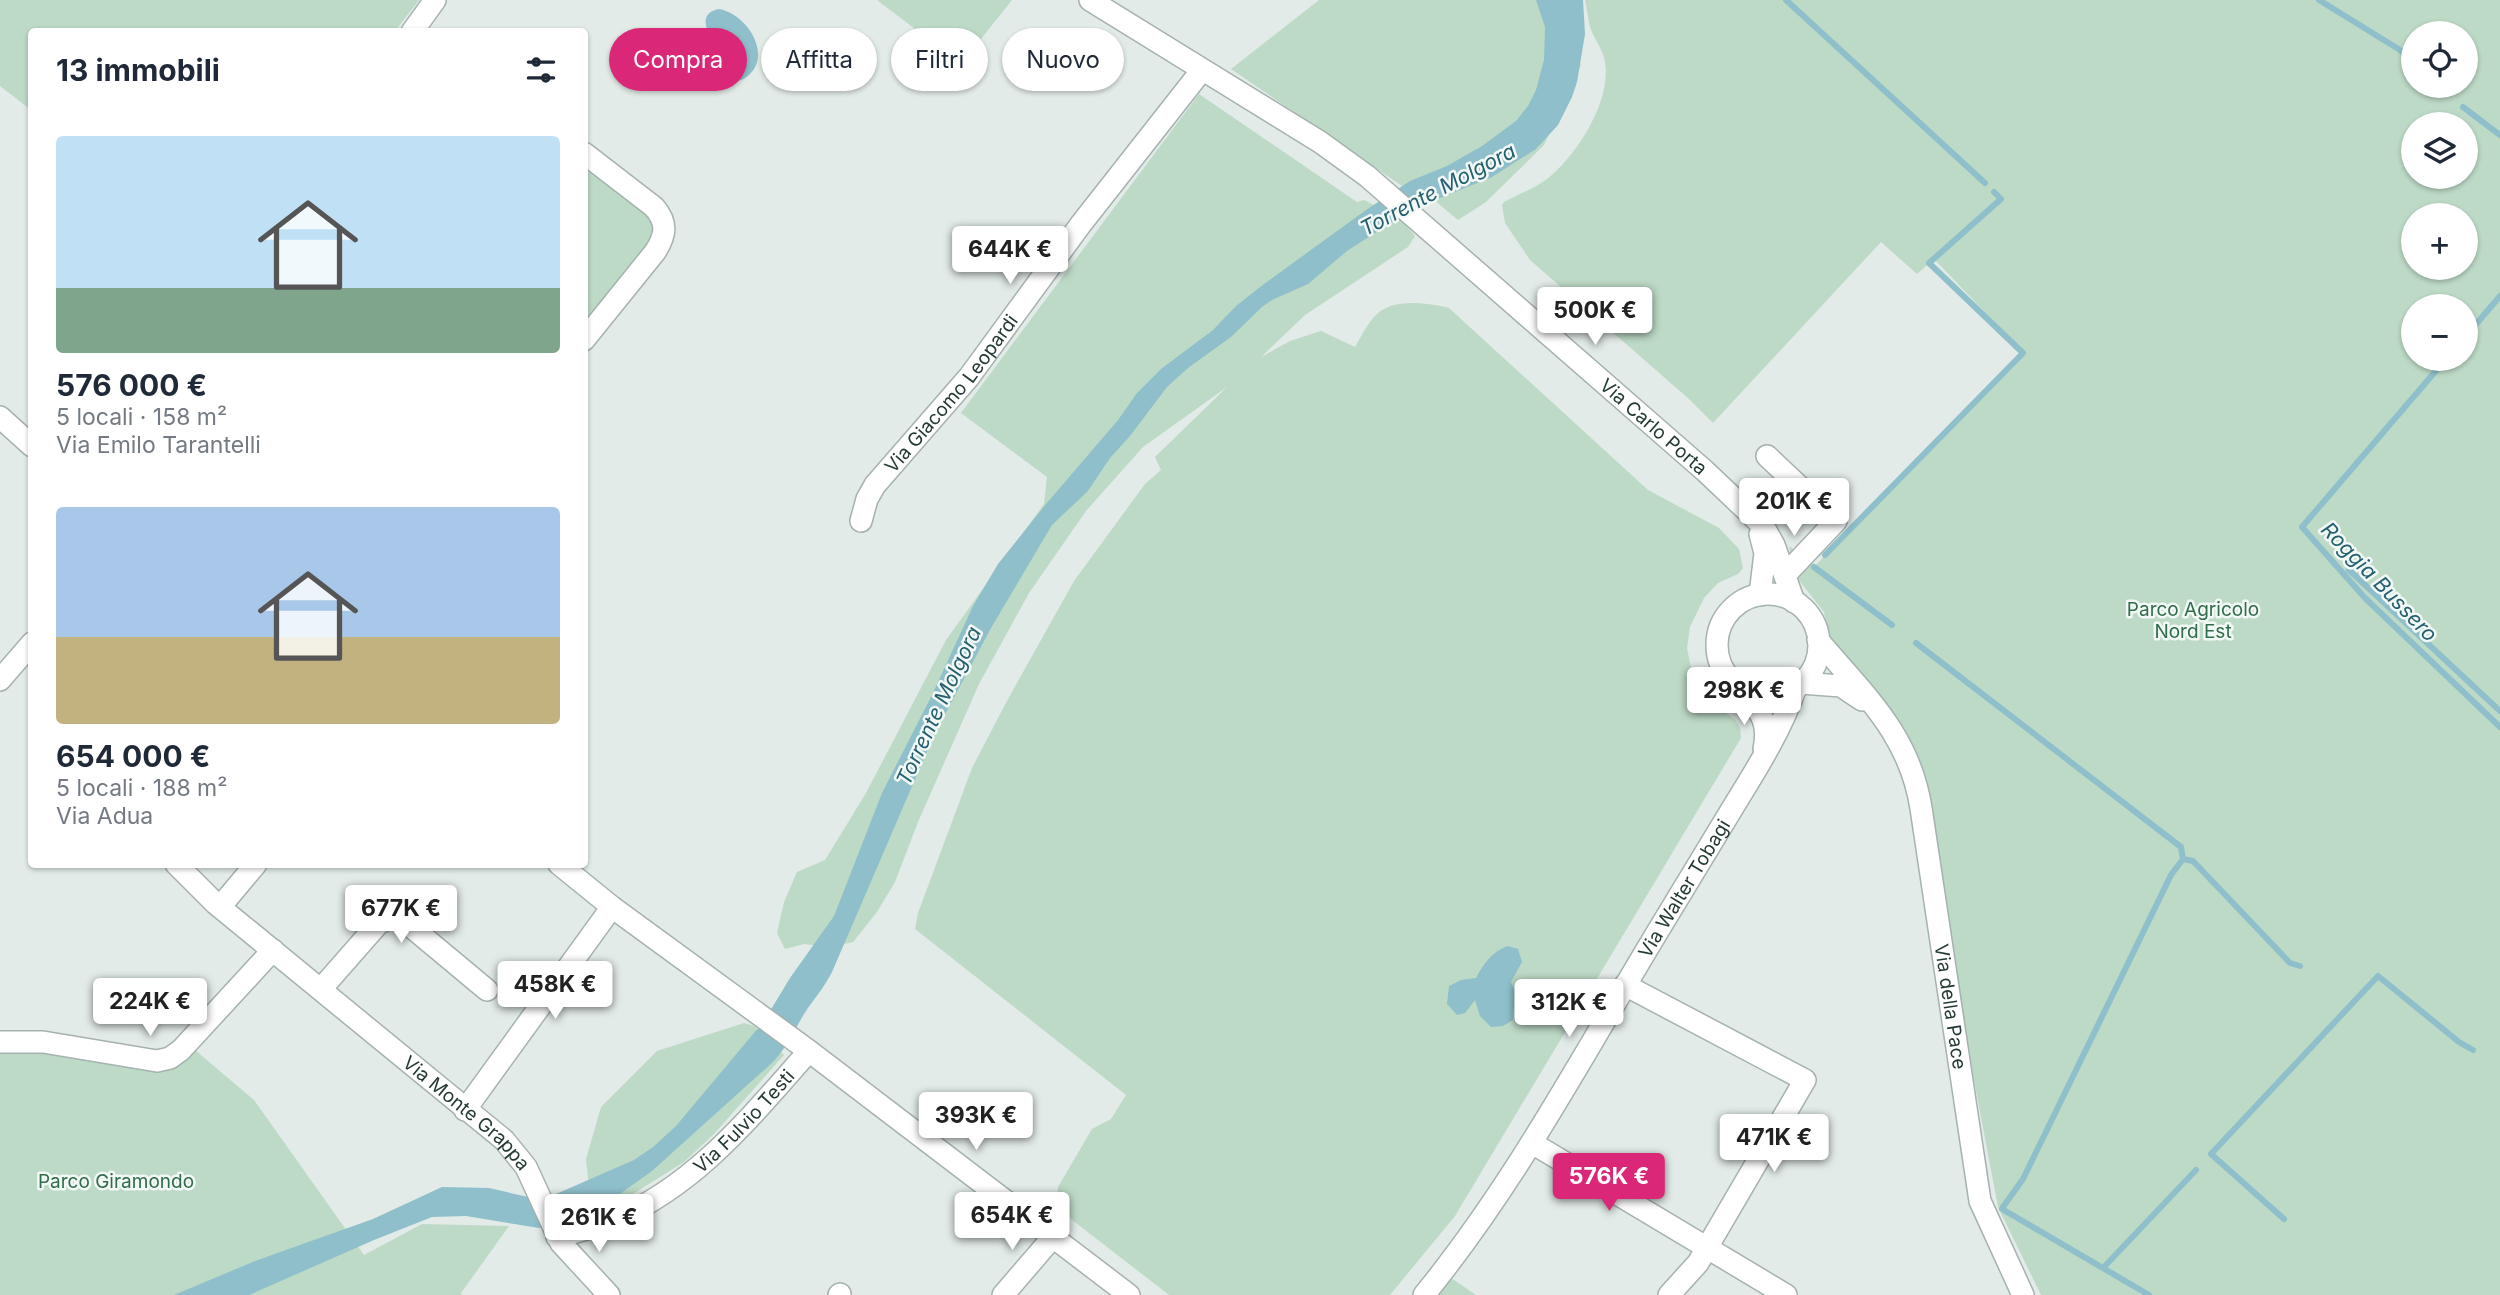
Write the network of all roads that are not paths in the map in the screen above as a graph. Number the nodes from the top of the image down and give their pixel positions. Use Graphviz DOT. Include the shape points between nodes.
graph roads {
  1 [pos="435,0"];
  2 [pos="1090,0"];
  3 [pos="419,28"];
  4 [pos="1202,70"];
  5 [pos="588,156"];
  6 [pos="588,335"];
  7 [pos="0,417"];
  8 [pos="28,442"];
  9 [pos="1767,456"];
  10 [pos="1742,506"];
  11 [pos="861,521"];
  12 [pos="1785,575"];
  13 [pos="1760,595"];
  14 [pos="1794,602"];
  15 [pos="1818,640"];
  16 [pos="28,648"];
  17 [pos="0,680"];
  18 [pos="1799,685"];
  19 [pos="1742,689"];
  20 [pos="1882,717"];
  21 [pos="1761,762"];
  22 [pos="180,868"];
  23 [pos="253,868"];
  24 [pos="564,868"];
  25 [pos="220,907"];
  26 [pos="612,907"];
  27 [pos="274,950"];
  28 [pos="1625,985"];
  29 [pos="321,989"];
  30 [pos="488,990"];
  31 [pos="0,1042"];
  32 [pos="804,1047"];
  33 [pos="465,1110"];
  34 [pos="1532,1143"];
  35 [pos="557,1237"];
  36 [pos="1053,1237"];
  37 [pos="1708,1247"];
  38 [pos="609,1295"];
  39 [pos="1003,1295"];
  40 [pos="1129,1295"];
  41 [pos="1424,1295"];
  42 [pos="1669,1295"];
  43 [pos="1786,1295"];
  44 [pos="2023,1295"];
  1 -- 3 [label="street"];
  2 -- 4 [label="street, Via Carlo Porta"];
  4 -- 10 [label="street, Via Carlo Porta" via="1367,176"];
  4 -- 11 [label="street, Via Giacomo Leopardi" via="969,377 875,485"];
  5 -- 6 [label="street" via="654,207 665,233"];
  7 -- 8 [label="street"];
  9 -- 12 [label="street" via="1836,521"];
  10 -- 12 [label="street, Via Carlo Porta" via="1770,535"];
  10 -- 13 [label="street, Via Carlo Porta" via="1764,544"];
  12 -- 14 [label="street, Via Carlo Porta"];
  13 -- 14 [label="street"];
  13 -- 19 [label="street" via="1732,609 1718,637 1722,667"];
  14 -- 15 [label="street" via="1810,617"];
  15 -- 18 [label="street" via="1815,663"];
  15 -- 20 [label="street, Via della Pace"];
  16 -- 17 [label="street"];
  18 -- 19 [label="street" via="1769,696"];
  18 -- 20 [label="street, Via della Pace" via="1845,688"];
  18 -- 21 [label="street, Via Walter Tobagi"];
  19 -- 21 [label="street, Via Walter Tobagi" via="1766,727"];
  20 -- 44 [label="street, Via della Pace" via="1906,754 1917,786 1980,1201"];
  21 -- 28 [label="street, Via Walter Tobagi"];
  22 -- 25 [label="street, Via Monte Grappa"];
  23 -- 25 [label="street"];
  24 -- 26 [label="street, Via Fulvio Testi"];
  25 -- 27 [label="street, Via Monte Grappa"];
  26 -- 32 [label="street, Via Fulvio Testi"];
  26 -- 33 [label="street"];
  27 -- 29 [label="street, Via Monte Grappa"];
  27 -- 31 [label="street" via="181,1050 165,1060 43,1042"];
  28 -- 34 [label="street, Via Walter Tobagi"];
  28 -- 37 [label="street" via="1805,1080"];
  29 -- 30 [label="street" via="378,924 391,916 409,925"];
  29 -- 33 [label="street, Via Monte Grappa"];
  32 -- 35 [label="street, Via Fulvio Testi" via="724,1146 679,1182 613,1220"];
  32 -- 36 [label="street, Via Fulvio Testi"];
  33 -- 35 [label="street, Via Monte Grappa" via="516,1152"];
  34 -- 37 [label="street"];
  34 -- 41 [label="street, Via Walter Tobagi"];
  35 -- 38 [label="street, Via Monte Grappa"];
  36 -- 39 [label="street"];
  36 -- 40 [label="street, Via Fulvio Testi"];
  37 -- 42 [label="street"];
  37 -- 43 [label="street"];
}
